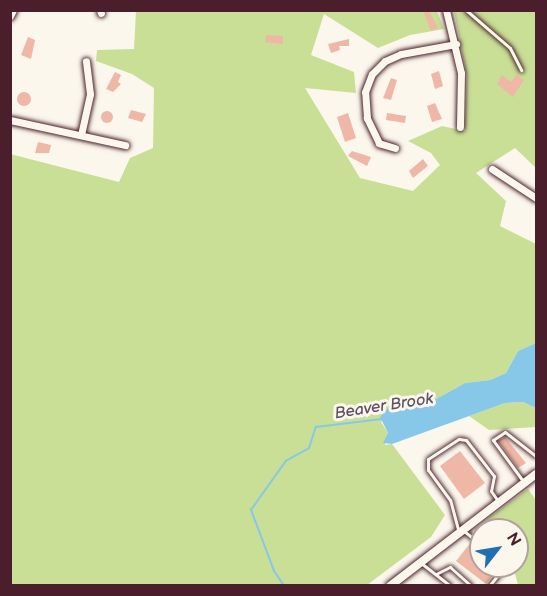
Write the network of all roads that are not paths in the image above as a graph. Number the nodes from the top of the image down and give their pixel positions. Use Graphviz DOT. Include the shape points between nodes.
graph roads {
  1 [pos="13,10"];
  2 [pos="446,10"];
  3 [pos="466,10"];
  4 [pos="10,16"];
  5 [pos="456,44"];
  6 [pos="86,61"];
  7 [pos="521,70"];
  8 [pos="10,120"];
  9 [pos="460,127"];
  10 [pos="81,135"];
  11 [pos="125,145"];
  12 [pos="395,148"];
  13 [pos="492,169"];
  14 [pos="537,198"];
  15 [pos="537,456"];
  16 [pos="537,474"];
  17 [pos="525,483"];
  18 [pos="499,502"];
  19 [pos="460,531"];
  20 [pos="469,537"];
  21 [pos="420,562"];
  22 [pos="436,574"];
  23 [pos="390,585"];
  24 [pos="450,585"];
  25 [pos="471,585"];
  1 -- 4 [label="street"];
  2 -- 5 [label="street"];
  3 -- 7 [label="lane" via="510,48"];
  5 -- 9 [label="street" via="461,73"];
  5 -- 12 [label="street" via="401,54 385,61 372,74 365,92 367,118 379,142"];
  6 -- 10 [label="street" via="90,94"];
  8 -- 10 [label="street"];
  10 -- 11 [label="street"];
  13 -- 14 [label="street"];
  15 -- 17 [label="lane" via="505,432 493,440"];
  16 -- 17 [label="street"];
  17 -- 18 [label="street"];
  18 -- 19 [label="street"];
  18 -- 19 [label="lane" via="491,491 494,476 466,440 459,439 428,459 428,470 450,500"];
  19 -- 20 [label="lane"];
  19 -- 21 [label="street"];
  21 -- 22 [label="lane"];
  21 -- 23 [label="street"];
  22 -- 24 [label="lane"];
  22 -- 25 [label="lane" via="450,567"];
}
